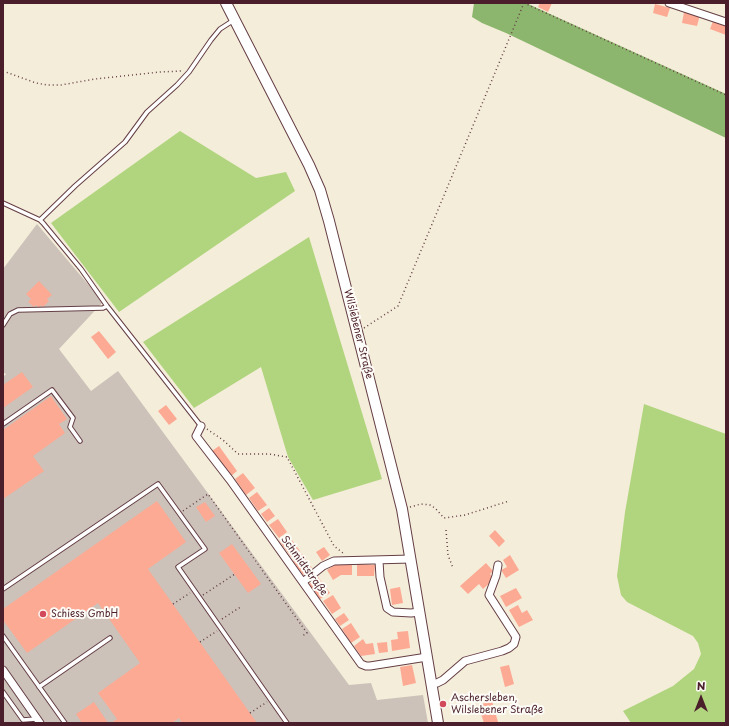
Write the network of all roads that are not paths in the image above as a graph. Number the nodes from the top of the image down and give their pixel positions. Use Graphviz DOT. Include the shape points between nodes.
graph roads {
  1 [pos="226,3"];
  2 [pos="669,3"];
  3 [pos="235,20"];
  4 [pos="726,22"];
  5 [pos="3,203"];
  6 [pos="40,220"];
  7 [pos="107,306"];
  8 [pos="3,325"];
  9 [pos="3,424"];
  10 [pos="201,426"];
  11 [pos="80,441"];
  12 [pos="411,556"];
  13 [pos="379,561"];
  14 [pos="498,565"];
  15 [pos="303,582"];
  16 [pos="3,589"];
  17 [pos="420,612"];
  18 [pos="3,636"];
  19 [pos="110,638"];
  20 [pos="427,657"];
  21 [pos="3,670"];
  22 [pos="432,684"];
  23 [pos="39,686"];
  24 [pos="3,692"];
  25 [pos="39,721"];
  26 [pos="65,723"];
  27 [pos="287,723"];
  28 [pos="438,723"];
  1 -- 3 [label="street, Wilslebener Straße"];
  2 -- 4 [label="street"];
  3 -- 6 [label="lane" via="220,29 189,72 147,112 125,142"];
  3 -- 12 [label="street, Wilslebener Straße" via="320,190 402,509"];
  5 -- 6 [label="lane"];
  6 -- 7 [label="lane" via="81,269"];
  7 -- 8 [label="lane" via="18,310 10,314"];
  7 -- 10 [label="lane"];
  9 -- 11 [label="lane" via="52,390 73,418 70,427"];
  10 -- 15 [label="street, Schmidtstraße" via="196,436"];
  12 -- 13 [label="street"];
  12 -- 17 [label="street, Wilslebener Straße"];
  13 -- 15 [label="street" via="334,561 323,566"];
  13 -- 17 [label="street" via="387,608 393,612"];
  14 -- 22 [label="street" via="489,595 516,637 514,644 502,651 465,661 443,680"];
  15 -- 20 [label="street, Schmidtstraße" via="362,664 366,666"];
  16 -- 27 [label="lane" via="158,484 205,549 178,567"];
  17 -- 20 [label="street, Wilslebener Straße"];
  18 -- 23 [label="lane"];
  19 -- 23 [label="lane"];
  20 -- 22 [label="street, Wilslebener Straße"];
  21 -- 25 [label="street"];
  22 -- 28 [label="street, Wilslebener Straße"];
  23 -- 26 [label="lane"];
  24 -- 25 [label="lane" via="23,720"];
}
